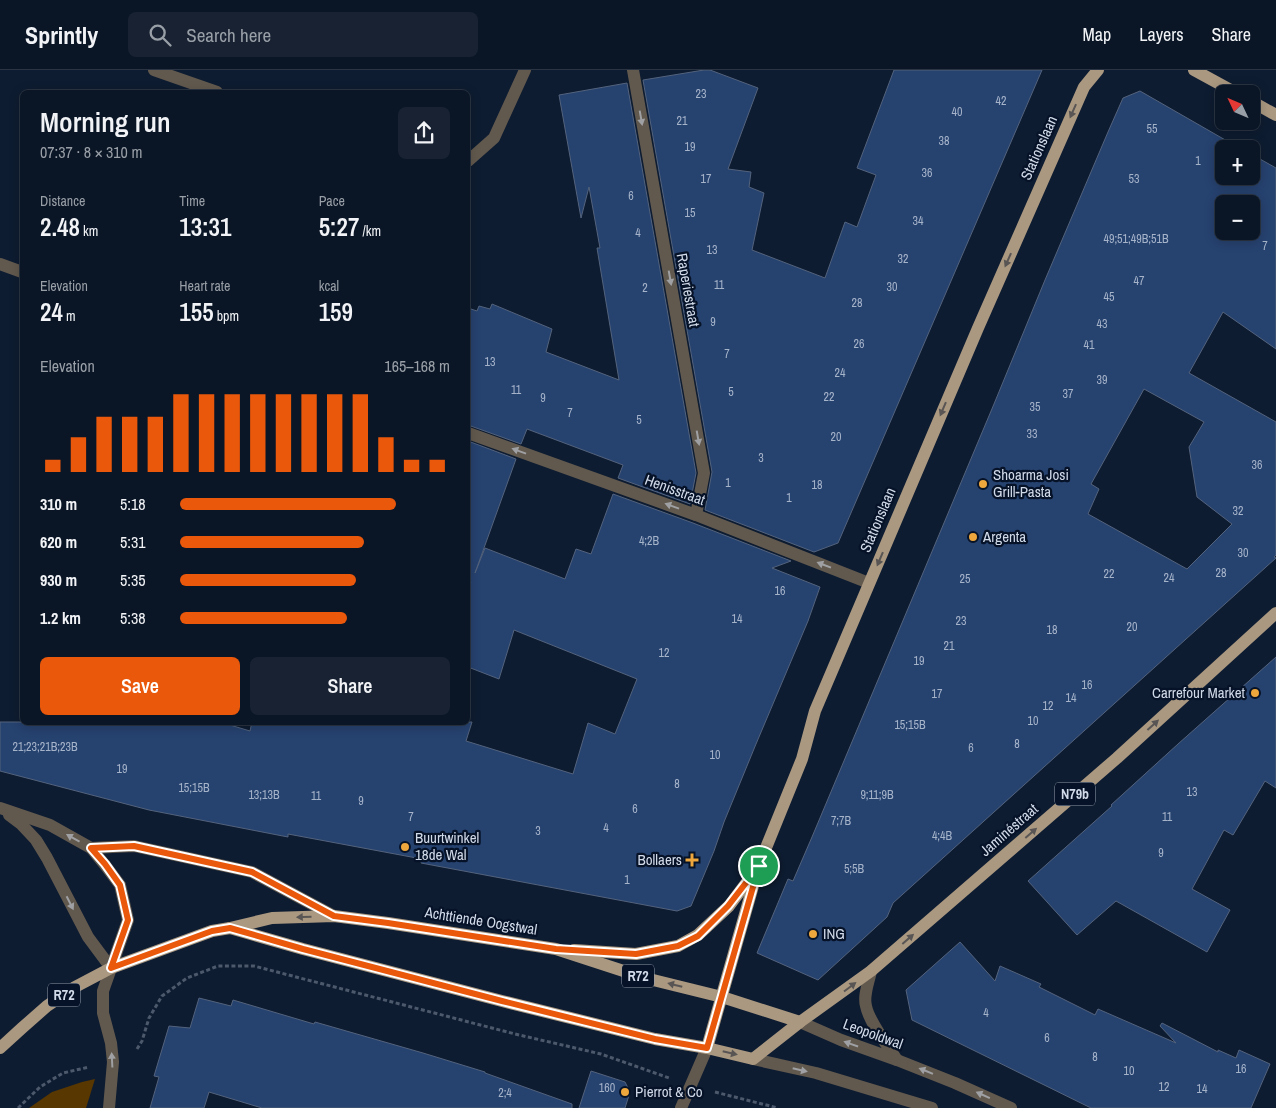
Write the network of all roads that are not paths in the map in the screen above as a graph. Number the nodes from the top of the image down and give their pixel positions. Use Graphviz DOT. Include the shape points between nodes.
graph roads {
  1 [pos="154,70"];
  2 [pos="525,70"];
  3 [pos="633,70"];
  4 [pos="1098,70"];
  5 [pos="1194,70"];
  6 [pos="1222,85"];
  7 [pos="211,90"];
  8 [pos="1260,106"];
  9 [pos="1276,115"];
  10 [pos="470,159"];
  11 [pos="0,264"];
  12 [pos="20,271"];
  13 [pos="470,434"];
  14 [pos="696,515"];
  15 [pos="869,583"];
  16 [pos="1276,613"];
  17 [pos="1,808"];
  18 [pos="91,848"];
  19 [pos="759,866"];
  20 [pos="334,916"];
  21 [pos="230,928"];
  22 [pos="556,949"];
  23 [pos="111,968"];
  24 [pos="871,971"];
  25 [pos="722,997"];
  26 [pos="800,1022"];
  27 [pos="0,1048"];
  28 [pos="707,1048"];
  29 [pos="752,1059"];
  30 [pos="897,1060"];
  31 [pos="109,1108"];
  32 [pos="681,1108"];
  33 [pos="932,1108"];
  34 [pos="1011,1108"];
  1 -- 7 [label="street"];
  2 -- 10 [label="street" via="494,138"];
  3 -- 14 [label="street, Raperiestraat, one-way" via="704,473"];
  4 -- 15 [label="main road, Stationslaan, one-way" via="1084,87"];
  5 -- 6 [label="main road"];
  8 -- 9 [label="main road"];
  11 -- 12 [label="street"];
  14 -- 13 [label="street, Henisstraat, one-way"];
  15 -- 14 [label="street, Henisstraat, one-way"];
  15 -- 19 [label="main road, Stationslaan" via="815,711 802,759"];
  24 -- 16 [label="main road, Jaminéstraat / N79b, one-way" via="1117,758"];
  18 -- 17 [label="street, one-way" via="50,826"];
  17 -- 23 [label="street, one-way" via="36,840 88,937"];
  18 -- 20 [label="street" via="134,846 252,872"];
  18 -- 23 [label="street" via="120,885 128,920"];
  19 -- 22 [label="main road" via="728,906 698,936 678,946 636,954"];
  19 -- 25 [label="main road, Stationslaan"];
  20 -- 21 [label="main road, Achttiende Oogstwal / R72, one-way" via="272,918"];
  20 -- 22 [label="main road, Achttiende Oogstwal / R72"];
  21 -- 23 [label="main road, Achttiende Oogstwal / R72" via="212,931"];
  21 -- 28 [label="main road, Achttiende Oogstwal / R72" via="493,999 655,1039"];
  25 -- 22 [label="main road, Achttiende Oogstwal / R72, one-way" via="645,978"];
  23 -- 27 [label="main road, R72" via="47,1006"];
  31 -- 23 [label="street, one-way" via="114,1062 103,1013 103,992"];
  26 -- 24 [label="main road, Jaminéstraat / N79b, one-way"];
  24 -- 30 [label="street" via="865,1005"];
  25 -- 26 [label="main road, Leopoldwal / R72"];
  25 -- 28 [label="main road, Stationslaan"];
  26 -- 29 [label="main road, Jaminéstraat / N79b"];
  30 -- 26 [label="street, Leopoldwal, one-way"];
  28 -- 29 [label="main road, one-way"];
  28 -- 32 [label="street"];
  29 -- 33 [label="street, one-way" via="816,1073"];
  34 -- 30 [label="street, Leopoldwal, one-way"];
}
